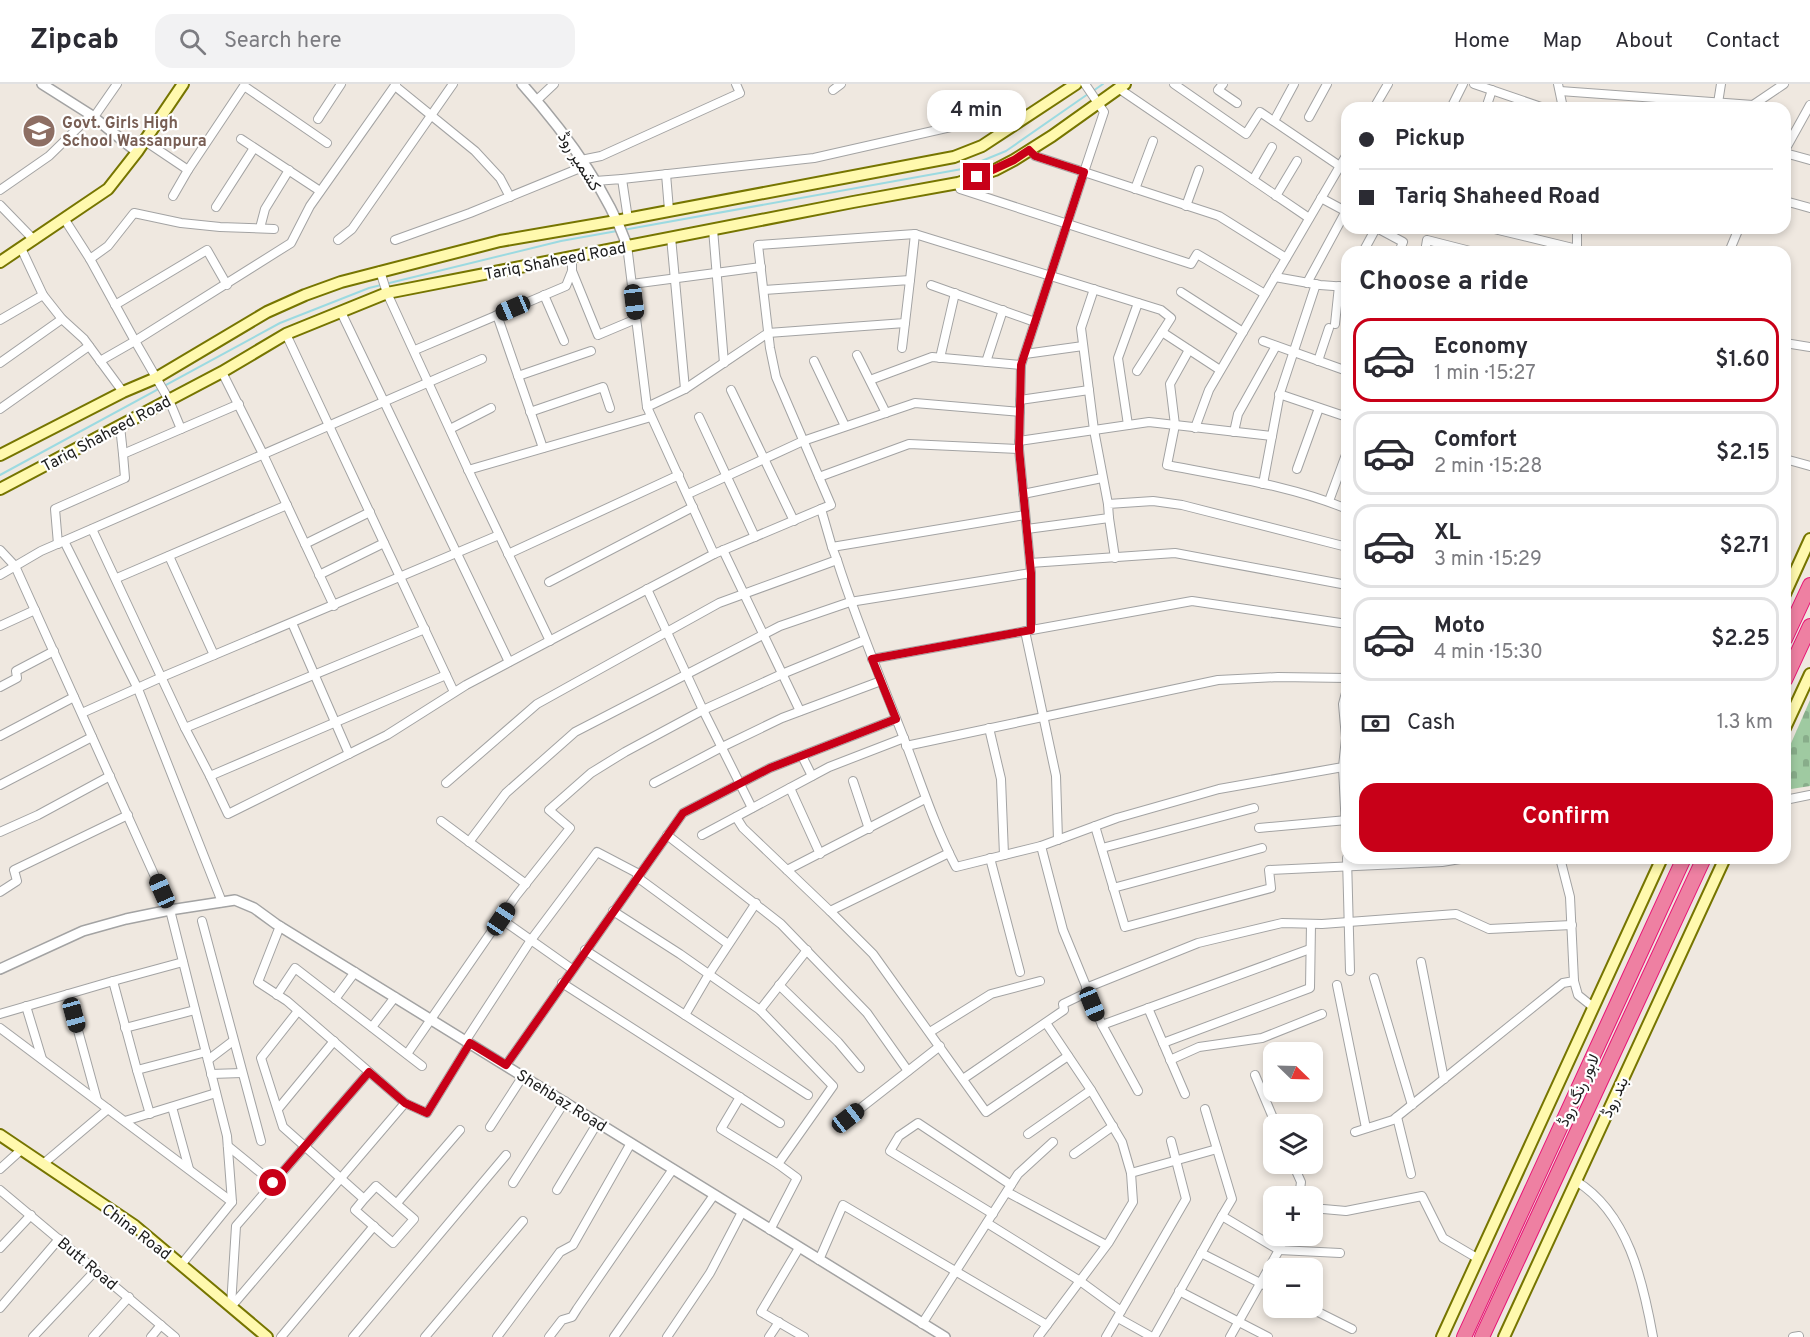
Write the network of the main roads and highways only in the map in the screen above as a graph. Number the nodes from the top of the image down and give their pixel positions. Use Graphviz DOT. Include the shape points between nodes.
graph roads {
  1 [pos="183,84"];
  2 [pos="1083,85"];
  3 [pos="1122,86"];
  4 [pos="0,262"];
  5 [pos="0,455"];
  6 [pos="0,489"];
  7 [pos="1810,539"];
  8 [pos="1791,581"];
  9 [pos="1810,585"];
  10 [pos="1791,626"];
  11 [pos="1810,626"];
  12 [pos="1791,667"];
  13 [pos="1810,674"];
  14 [pos="1791,715"];
  15 [pos="1659,864"];
  16 [pos="1681,864"];
  17 [pos="1701,864"];
  18 [pos="1722,864"];
  19 [pos="0,1135"];
  20 [pos="267,1337"];
  21 [pos="1442,1337"];
  22 [pos="1464,1337"];
  23 [pos="1482,1337"];
  24 [pos="1504,1337"];
  1 -- 4 [label="main road" via="108,189"];
  2 -- 5 [label="main road, Tariq Shaheed Road" via="982,146 954,157 669,210 618,224 500,241 305,295 157,380 123,392"];
  3 -- 6 [label="main road, Tariq Shaheed Road" via="1029,150 995,170 958,183 386,290 286,334"];
  7 -- 8 [label="main road"];
  9 -- 10 [label="highway"];
  11 -- 12 [label="highway"];
  13 -- 14 [label="main road"];
  15 -- 21 [label="main road"];
  16 -- 22 [label="highway, لاہور رنگ روڈ"];
  17 -- 23 [label="highway, لاہور رنگ روڈ"];
  18 -- 24 [label="main road, بند روڈ"];
  19 -- 20 [label="main road, China Road" via="135,1226"];
}
